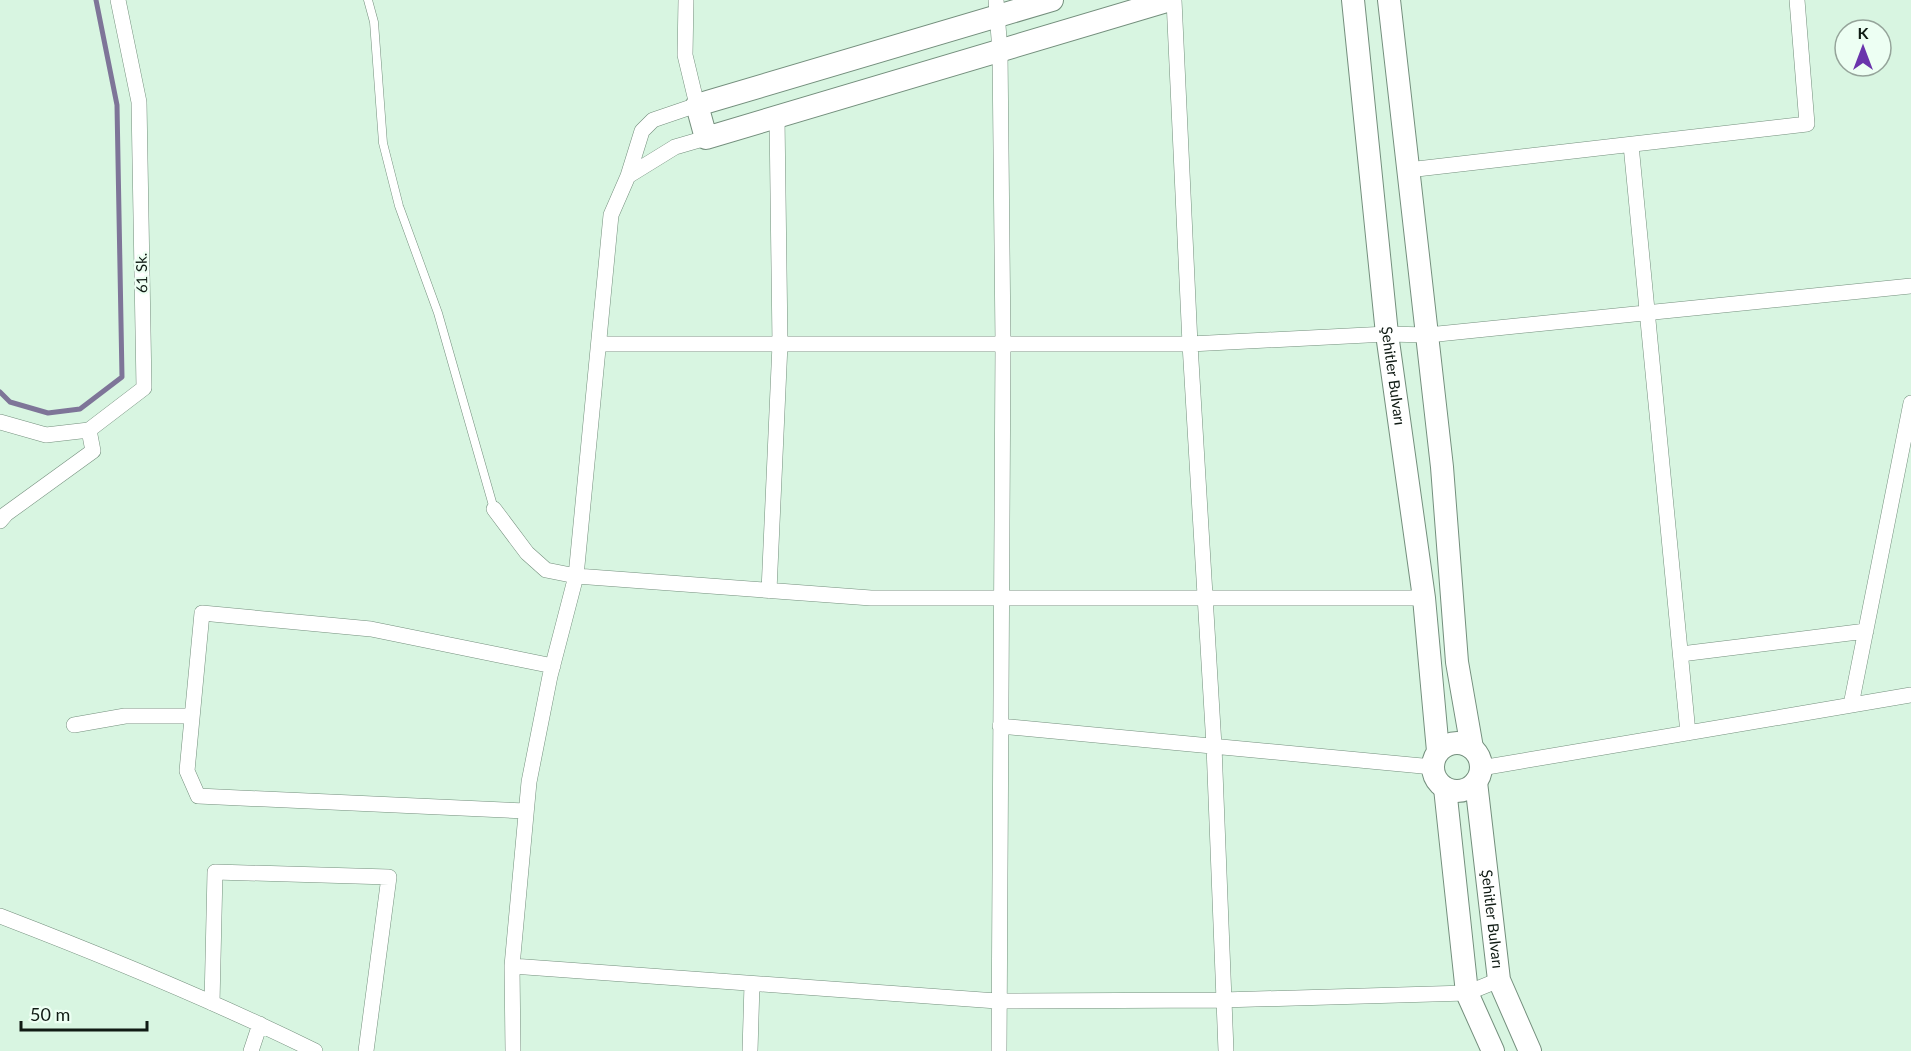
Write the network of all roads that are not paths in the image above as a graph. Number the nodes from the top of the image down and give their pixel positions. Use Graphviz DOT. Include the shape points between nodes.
graph roads {
  1 [pos="118,0"];
  2 [pos="368,0"];
  3 [pos="686,0"];
  4 [pos="1052,0"];
  5 [pos="1172,0"];
  6 [pos="1353,0"];
  7 [pos="1389,0"];
  8 [pos="1797,0"];
  9 [pos="997,8"];
  10 [pos="1000,51"];
  11 [pos="697,105"];
  12 [pos="777,117"];
  13 [pos="706,138"];
  14 [pos="1631,145"];
  15 [pos="1408,170"];
  16 [pos="628,176"];
  17 [pos="1911,286"];
  18 [pos="1647,312"];
  19 [pos="1387,334"];
  20 [pos="1428,335"];
  21 [pos="600,344"];
  22 [pos="780,344"];
  23 [pos="1003,344"];
  24 [pos="1190,344"];
  25 [pos="1911,403"];
  26 [pos="0,422"];
  27 [pos="89,430"];
  28 [pos="494,509"];
  29 [pos="0,521"];
  30 [pos="576,576"];
  31 [pos="769,591"];
  32 [pos="1001,598"];
  33 [pos="1424,598"];
  34 [pos="1204,599"];
  35 [pos="1866,631"];
  36 [pos="1681,654"];
  37 [pos="554,666"];
  38 [pos="1911,695"];
  39 [pos="1851,705"];
  40 [pos="192,716"];
  41 [pos="74,725"];
  42 [pos="1000,726"];
  43 [pos="1688,733"];
  44 [pos="1214,746"];
  45 [pos="1436,759"];
  46 [pos="1476,766"];
  47 [pos="1445,788"];
  48 [pos="526,811"];
  49 [pos="0,916"];
  50 [pos="512,966"];
  51 [pos="1499,980"];
  52 [pos="752,984"];
  53 [pos="1467,993"];
  54 [pos="1222,1000"];
  55 [pos="997,1001"];
  56 [pos="212,1003"];
  57 [pos="260,1024"];
  58 [pos="250,1051"];
  59 [pos="315,1051"];
  60 [pos="366,1051"];
  61 [pos="513,1051"];
  62 [pos="750,1051"];
  63 [pos="999,1051"];
  64 [pos="1226,1051"];
  65 [pos="1493,1051"];
  66 [pos="1530,1051"];
  1 -- 27 [label="street, 61 Sk." via="139,102 144,388"];
  2 -- 28 [label="lane" via="374,22 383,143 399,206 438,313"];
  3 -- 11 [label="street" via="685,55"];
  4 -- 9 [label="main road"];
  5 -- 10 [label="main road"];
  5 -- 24 [label="street"];
  6 -- 19 [label="main road, Şehitler Bulvarı"];
  7 -- 15 [label="main road, Şehitler Bulvarı"];
  8 -- 14 [label="street" via="1807,124"];
  9 -- 10 [label="street"];
  9 -- 11 [label="main road"];
  10 -- 12 [label="main road"];
  10 -- 23 [label="street"];
  11 -- 13 [label="main road"];
  11 -- 16 [label="street" via="652,120 642,131"];
  12 -- 13 [label="main road"];
  12 -- 22 [label="street"];
  13 -- 16 [label="street" via="675,147"];
  14 -- 15 [label="street"];
  14 -- 18 [label="street"];
  15 -- 20 [label="main road, Şehitler Bulvarı"];
  16 -- 21 [label="street" via="611,215"];
  17 -- 18 [label="street"];
  18 -- 20 [label="street"];
  18 -- 36 [label="street"];
  19 -- 20 [label="street"];
  19 -- 24 [label="street"];
  19 -- 33 [label="main road, Şehitler Bulvarı"];
  20 -- 46 [label="main road, Şehitler Bulvarı" via="1457,662"];
  21 -- 22 [label="street"];
  21 -- 30 [label="street"];
  22 -- 23 [label="street"];
  22 -- 31 [label="street"];
  23 -- 24 [label="street"];
  23 -- 32 [label="street"];
  24 -- 34 [label="street"];
  25 -- 35 [label="street"];
  26 -- 27 [label="street" via="46,435"];
  27 -- 29 [label="street" via="93,451"];
  28 -- 30 [label="street" via="527,553 546,570"];
  30 -- 31 [label="street"];
  30 -- 37 [label="street"];
  31 -- 32 [label="street" via="871,598"];
  32 -- 34 [label="street"];
  32 -- 42 [label="street"];
  33 -- 34 [label="street"];
  33 -- 45 [label="main road, Şehitler Bulvarı"];
  34 -- 44 [label="street"];
  35 -- 36 [label="street"];
  35 -- 39 [label="street"];
  36 -- 43 [label="street"];
  37 -- 40 [label="street" via="371,629 202,613"];
  37 -- 48 [label="street"];
  38 -- 39 [label="street"];
  39 -- 43 [label="street"];
  40 -- 41 [label="street" via="125,716"];
  40 -- 48 [label="street" via="187,771 198,796"];
  42 -- 44 [label="street"];
  42 -- 55 [label="street"];
  43 -- 46 [label="street"];
  44 -- 45 [label="street"];
  44 -- 54 [label="street"];
  45 -- 46 [label="main road" via="1444,746 1459,743"];
  45 -- 47 [label="main road" via="1439,782"];
  46 -- 47 [label="main road" via="1461,790"];
  46 -- 51 [label="main road, Şehitler Bulvarı"];
  47 -- 53 [label="main road"];
  48 -- 50 [label="street"];
  49 -- 56 [label="street"];
  50 -- 52 [label="street"];
  50 -- 61 [label="street"];
  51 -- 53 [label="street"];
  51 -- 66 [label="main road, Şehitler Bulvarı"];
  52 -- 55 [label="street"];
  52 -- 62 [label="street"];
  53 -- 54 [label="street"];
  53 -- 65 [label="main road"];
  54 -- 55 [label="street"];
  54 -- 64 [label="street"];
  55 -- 63 [label="street"];
  56 -- 57 [label="street"];
  56 -- 60 [label="street" via="215,872 388,877"];
  57 -- 58 [label="street"];
  57 -- 59 [label="street"];
}
